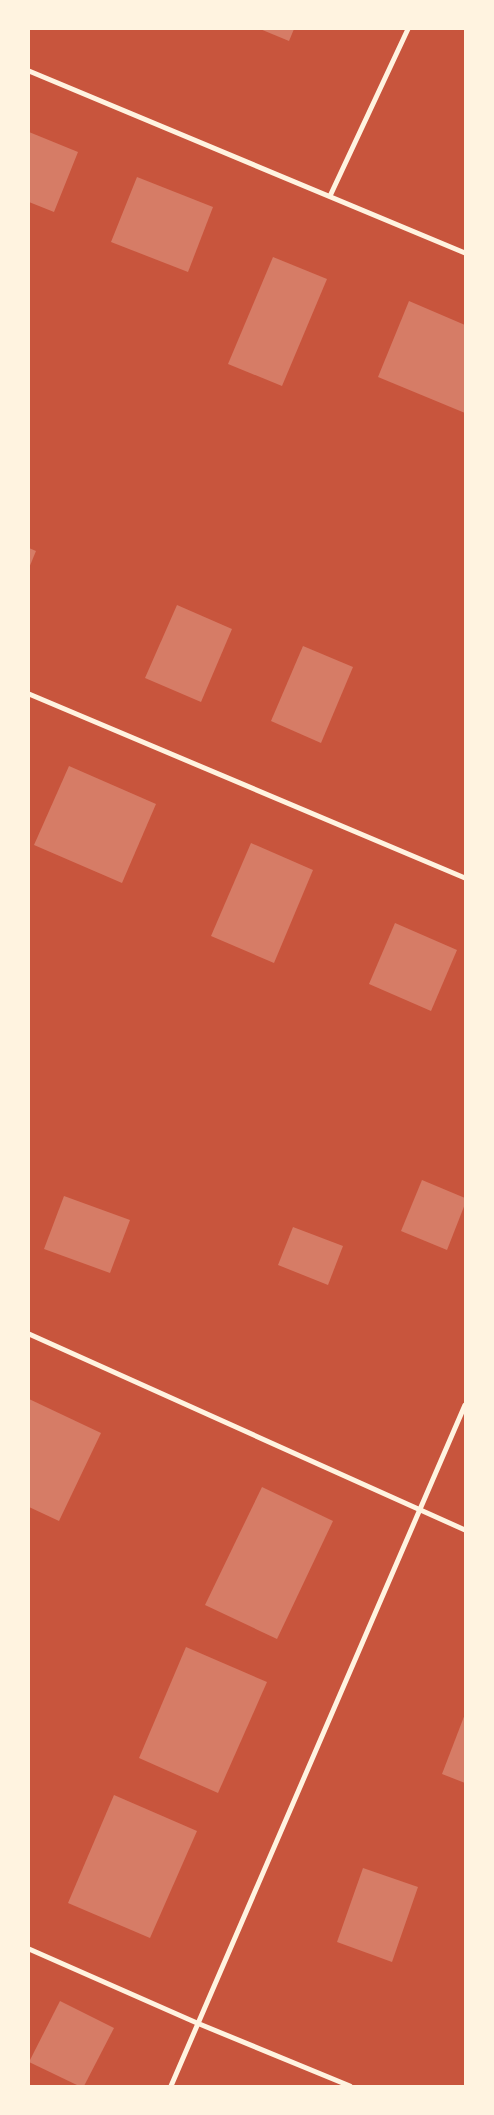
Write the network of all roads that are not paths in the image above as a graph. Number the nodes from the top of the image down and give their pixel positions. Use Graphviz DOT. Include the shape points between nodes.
graph roads {
  1 [pos="408,29"];
  2 [pos="29,70"];
  3 [pos="330,196"];
  4 [pos="465,253"];
  5 [pos="29,694"];
  6 [pos="465,878"];
  7 [pos="29,1334"];
  8 [pos="465,1405"];
  9 [pos="421,1511"];
  10 [pos="465,1530"];
  11 [pos="29,1950"];
  12 [pos="197,2023"];
  13 [pos="172,2086"];
  14 [pos="350,2086"];
  1 -- 3 [label="street"];
  2 -- 3 [label="street"];
  3 -- 4 [label="street"];
  5 -- 6 [label="street"];
  7 -- 9 [label="street"];
  8 -- 9 [label="street"];
  9 -- 10 [label="street"];
  9 -- 12 [label="street"];
  11 -- 12 [label="street"];
  12 -- 13 [label="street"];
  12 -- 14 [label="street"];
}
